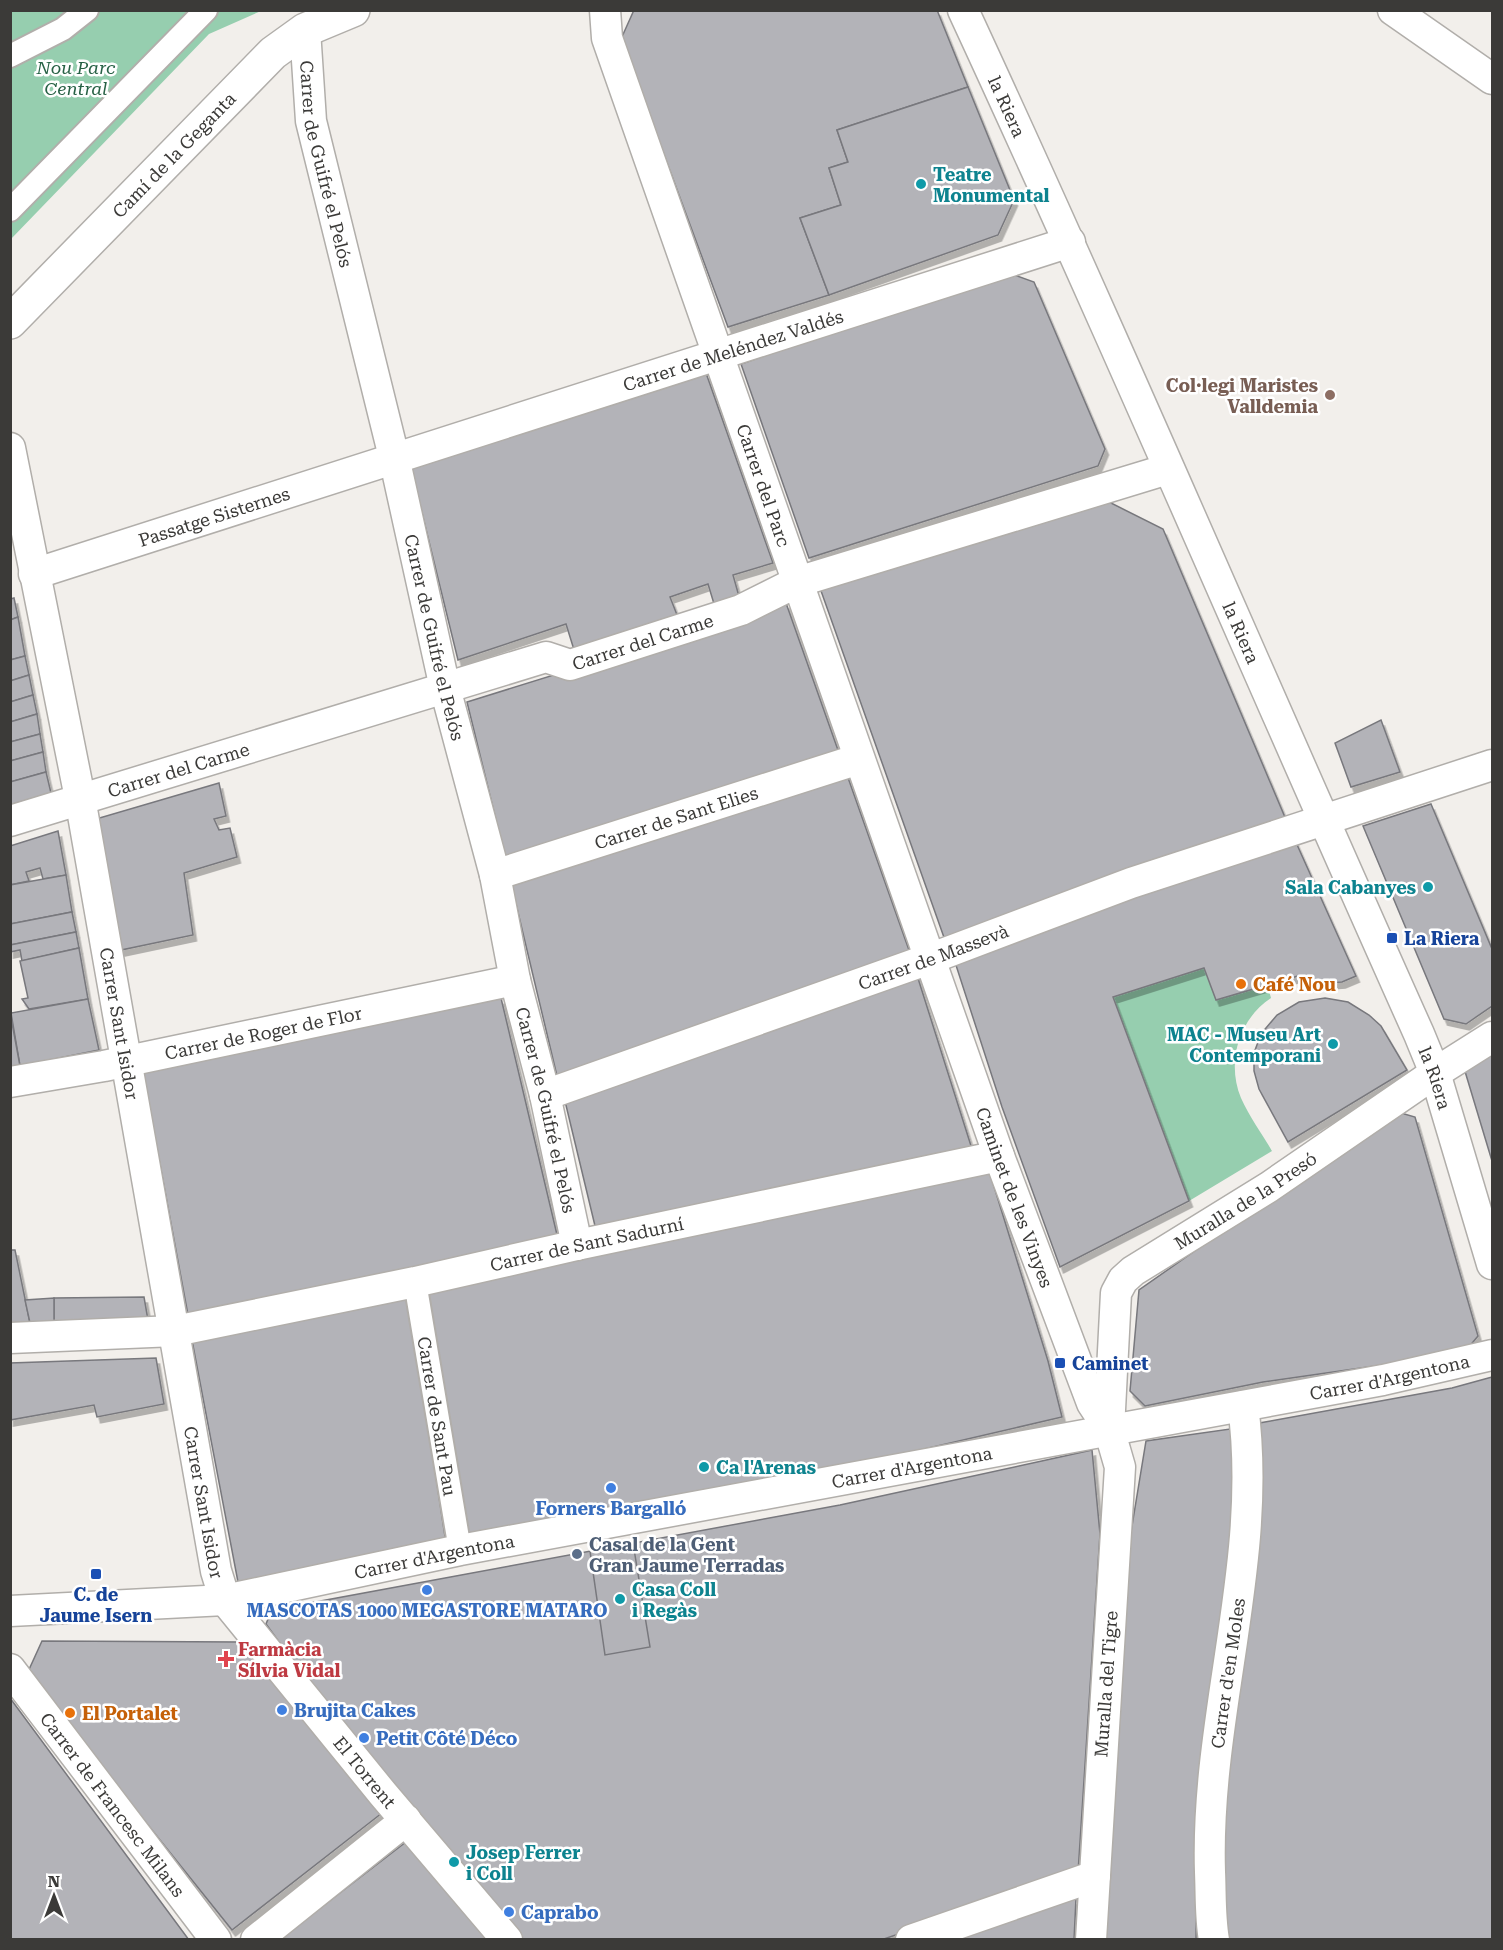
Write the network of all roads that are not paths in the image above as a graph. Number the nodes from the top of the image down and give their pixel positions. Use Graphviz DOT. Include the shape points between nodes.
graph roads {
  1 [pos="87,10"];
  2 [pos="206,10"];
  3 [pos="352,10"];
  4 [pos="605,10"];
  5 [pos="963,10"];
  6 [pos="1393,10"];
  7 [pos="305,30"];
  8 [pos="10,56"];
  9 [pos="1492,79"];
  10 [pos="10,210"];
  11 [pos="1070,242"];
  12 [pos="10,322"];
  13 [pos="717,356"];
  14 [pos="10,448"];
  15 [pos="394,457"];
  16 [pos="1168,469"];
  17 [pos="34,574"];
  18 [pos="797,582"];
  19 [pos="445,688"];
  20 [pos="859,759"];
  21 [pos="1492,765"];
  22 [pos="80,798"];
  23 [pos="10,820"];
  24 [pos="1323,820"];
  25 [pos="495,875"];
  26 [pos="932,958"];
  27 [pos="515,980"];
  28 [pos="1492,1037"];
  29 [pos="125,1061"];
  30 [pos="1435,1073"];
  31 [pos="10,1082"];
  32 [pos="545,1095"];
  33 [pos="999,1156"];
  34 [pos="576,1245"];
  35 [pos="1492,1264"];
  36 [pos="415,1282"];
  37 [pos="175,1331"];
  38 [pos="10,1338"];
  39 [pos="1492,1355"];
  40 [pos="1243,1406"];
  41 [pos="1109,1429"];
  42 [pos="460,1550"];
  43 [pos="225,1600"];
  44 [pos="10,1611"];
  45 [pos="10,1669"];
  46 [pos="406,1820"];
  47 [pos="1095,1876"];
  48 [pos="260,1938"];
  49 [pos="216,1940"];
  50 [pos="507,1940"];
  51 [pos="911,1940"];
  52 [pos="1091,1940"];
  53 [pos="1214,1940"];
  1 -- 8 [label="street" via="63,29"];
  2 -- 10 [label="street"];
  3 -- 7 [label="street, Camí de la Geganta"];
  4 -- 13 [label="street, Carrer del Parc" via="607,38"];
  5 -- 11 [label="street, la Riera"];
  6 -- 9 [label="street"];
  7 -- 12 [label="street, Camí de la Geganta" via="273,53"];
  7 -- 15 [label="street, Carrer de Guifré el Pelós" via="311,121"];
  11 -- 13 [label="street, Carrer de Meléndez Valdés"];
  11 -- 16 [label="street, la Riera"];
  13 -- 15 [label="street, Carrer de Meléndez Valdés"];
  13 -- 18 [label="street, Carrer del Parc"];
  14 -- 17 [label="street, Carrer Sant Isidor"];
  15 -- 17 [label="street, Passatge Sisternes"];
  15 -- 19 [label="street, Carrer de Guifré el Pelós"];
  16 -- 18 [label="street, Carrer del Carme"];
  16 -- 24 [label="street, la Riera"];
  17 -- 22 [label="street, Carrer Sant Isidor"];
  18 -- 19 [label="street, Carrer del Carme" via="741,610 570,665 546,657"];
  18 -- 20 [label="street, Carrer del Parc"];
  19 -- 22 [label="street, Carrer del Carme"];
  19 -- 25 [label="street, Carrer de Guifré el Pelós"];
  20 -- 25 [label="street, Carrer de Sant Elies"];
  20 -- 26 [label="street, Carrer del Parc"];
  21 -- 24 [label="street, Carrer de Massevà"];
  22 -- 23 [label="street, Carrer del Carme"];
  22 -- 29 [label="street, Carrer Sant Isidor"];
  24 -- 26 [label="street, Carrer de Massevà" via="1131,884"];
  24 -- 30 [label="street, la Riera"];
  25 -- 27 [label="street, Carrer de Guifré el Pelós"];
  26 -- 32 [label="street, Carrer de Massevà"];
  26 -- 33 [label="street, Caminet de les Vinyes"];
  27 -- 29 [label="street, Carrer de Roger de Flor"];
  27 -- 32 [label="street, Carrer de Guifré el Pelós"];
  28 -- 30 [label="street, Muralla de la Presó"];
  29 -- 31 [label="street, Carrer de Roger de Flor"];
  29 -- 37 [label="street, Carrer Sant Isidor"];
  30 -- 35 [label="street, la Riera"];
  30 -- 41 [label="street, Muralla de la Presó" via="1278,1181 1123,1280 1116,1293"];
  32 -- 34 [label="street, Carrer de Guifré el Pelós"];
  33 -- 34 [label="street, Carrer de Sant Sadurní"];
  33 -- 41 [label="street, Caminet de les Vinyes" via="1092,1403"];
  34 -- 36 [label="street, Carrer de Sant Sadurní"];
  36 -- 37 [label="street, Carrer de Sant Sadurní"];
  36 -- 42 [label="street, Carrer de Sant Pau"];
  37 -- 38 [label="street, Carrer de Sant Sadurní"];
  37 -- 43 [label="street, Carrer Sant Isidor" via="216,1571"];
  39 -- 40 [label="street, Carrer d'Argentona"];
  40 -- 41 [label="street, Carrer d'Argentona"];
  40 -- 53 [label="street, Carrer d'en Moles" via="1246,1539 1214,1758 1209,1842"];
  41 -- 42 [label="street, Carrer d'Argentona"];
  41 -- 47 [label="street, Muralla del Tigre" via="1120,1467"];
  42 -- 43 [label="street, Carrer d'Argentona"];
  43 -- 44 [label="street, Carrer d'Argentona"];
  43 -- 46 [label="street, El Torrent"];
  45 -- 49 [label="street, Carrer de Francesc Milans"];
  46 -- 48 [label="street"];
  46 -- 50 [label="street, El Torrent"];
  47 -- 51 [label="street"];
  47 -- 52 [label="street, Muralla del Tigre"];
}
